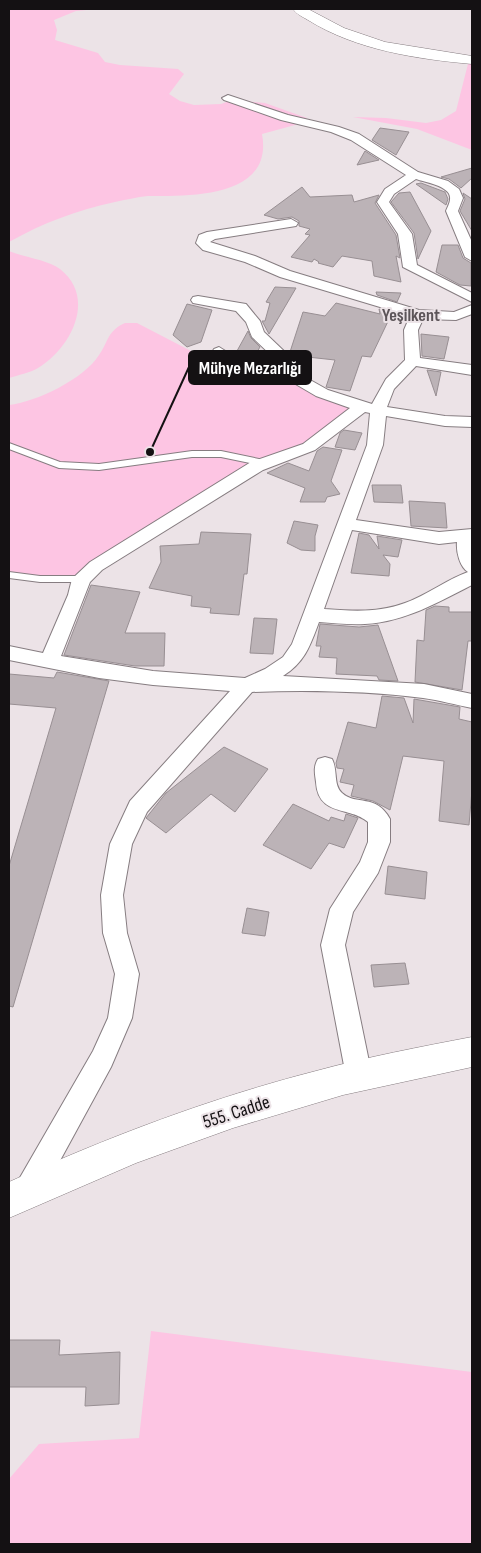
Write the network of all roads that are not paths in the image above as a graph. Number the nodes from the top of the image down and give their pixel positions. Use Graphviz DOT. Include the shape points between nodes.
graph roads {
  1 [pos="299,9"];
  2 [pos="472,60"];
  3 [pos="228,98"];
  4 [pos="448,171"];
  5 [pos="414,175"];
  6 [pos="428,179"];
  7 [pos="455,192"];
  8 [pos="472,194"];
  9 [pos="291,223"];
  10 [pos="472,257"];
  11 [pos="472,298"];
  12 [pos="198,300"];
  13 [pos="472,309"];
  14 [pos="418,314"];
  15 [pos="219,352"];
  16 [pos="413,361"];
  17 [pos="472,370"];
  18 [pos="290,375"];
  19 [pos="370,408"];
  20 [pos="472,422"];
  21 [pos="9,446"];
  22 [pos="264,463"];
  23 [pos="346,524"];
  24 [pos="472,536"];
  25 [pos="472,567"];
  26 [pos="9,575"];
  27 [pos="472,577"];
  28 [pos="81,579"];
  29 [pos="312,614"];
  30 [pos="9,653"];
  31 [pos="49,662"];
  32 [pos="247,685"];
  33 [pos="472,700"];
  34 [pos="325,765"];
  35 [pos="472,1052"];
  36 [pos="359,1076"];
  37 [pos="19,1195"];
  1 -- 2 [label="street" via="330,27 366,40"];
  3 -- 5 [label="street" via="355,137"];
  4 -- 6 [label="street"];
  5 -- 6 [label="street"];
  5 -- 11 [label="street" via="389,192 383,202 405,234 410,267"];
  6 -- 7 [label="street"];
  7 -- 8 [label="street"];
  7 -- 10 [label="street" via="457,198 452,210"];
  9 -- 14 [label="street" via="212,235 204,238 203,243 286,274"];
  12 -- 18 [label="street" via="241,307 253,321 257,334 281,356"];
  13 -- 14 [label="street" via="456,316"];
  14 -- 16 [label="street" via="411,330"];
  15 -- 18 [label="street" via="218,365 228,370"];
  16 -- 17 [label="street"];
  16 -- 19 [label="street"];
  18 -- 19 [label="street" via="322,393"];
  19 -- 20 [label="street" via="445,421"];
  19 -- 22 [label="street" via="309,447"];
  19 -- 23 [label="street" via="379,427"];
  21 -- 22 [label="lane" via="59,465 99,467 192,454 222,454"];
  22 -- 28 [label="street" via="96,566"];
  23 -- 24 [label="street" via="439,538"];
  23 -- 29 [label="street"];
  24 -- 25 [label="street" via="466,541 465,550"];
  26 -- 28 [label="lane"];
  27 -- 29 [label="street" via="389,615 364,618"];
  28 -- 31 [label="street"];
  29 -- 32 [label="street" via="301,645 290,662"];
  30 -- 31 [label="street"];
  31 -- 32 [label="street" via="152,678"];
  32 -- 33 [label="street" via="359,686 424,691"];
  32 -- 37 [label="street" via="138,807 121,844 112,895 116,933 127,974 120,1018 102,1060"];
  34 -- 36 [label="street" via="327,790 337,802 368,809 379,820 379,842 370,866 342,909 332,945"];
  35 -- 36 [label="street, 555. Cadde"];
  36 -- 37 [label="street, 555. Cadde" via="267,1100 143,1142"];
}
